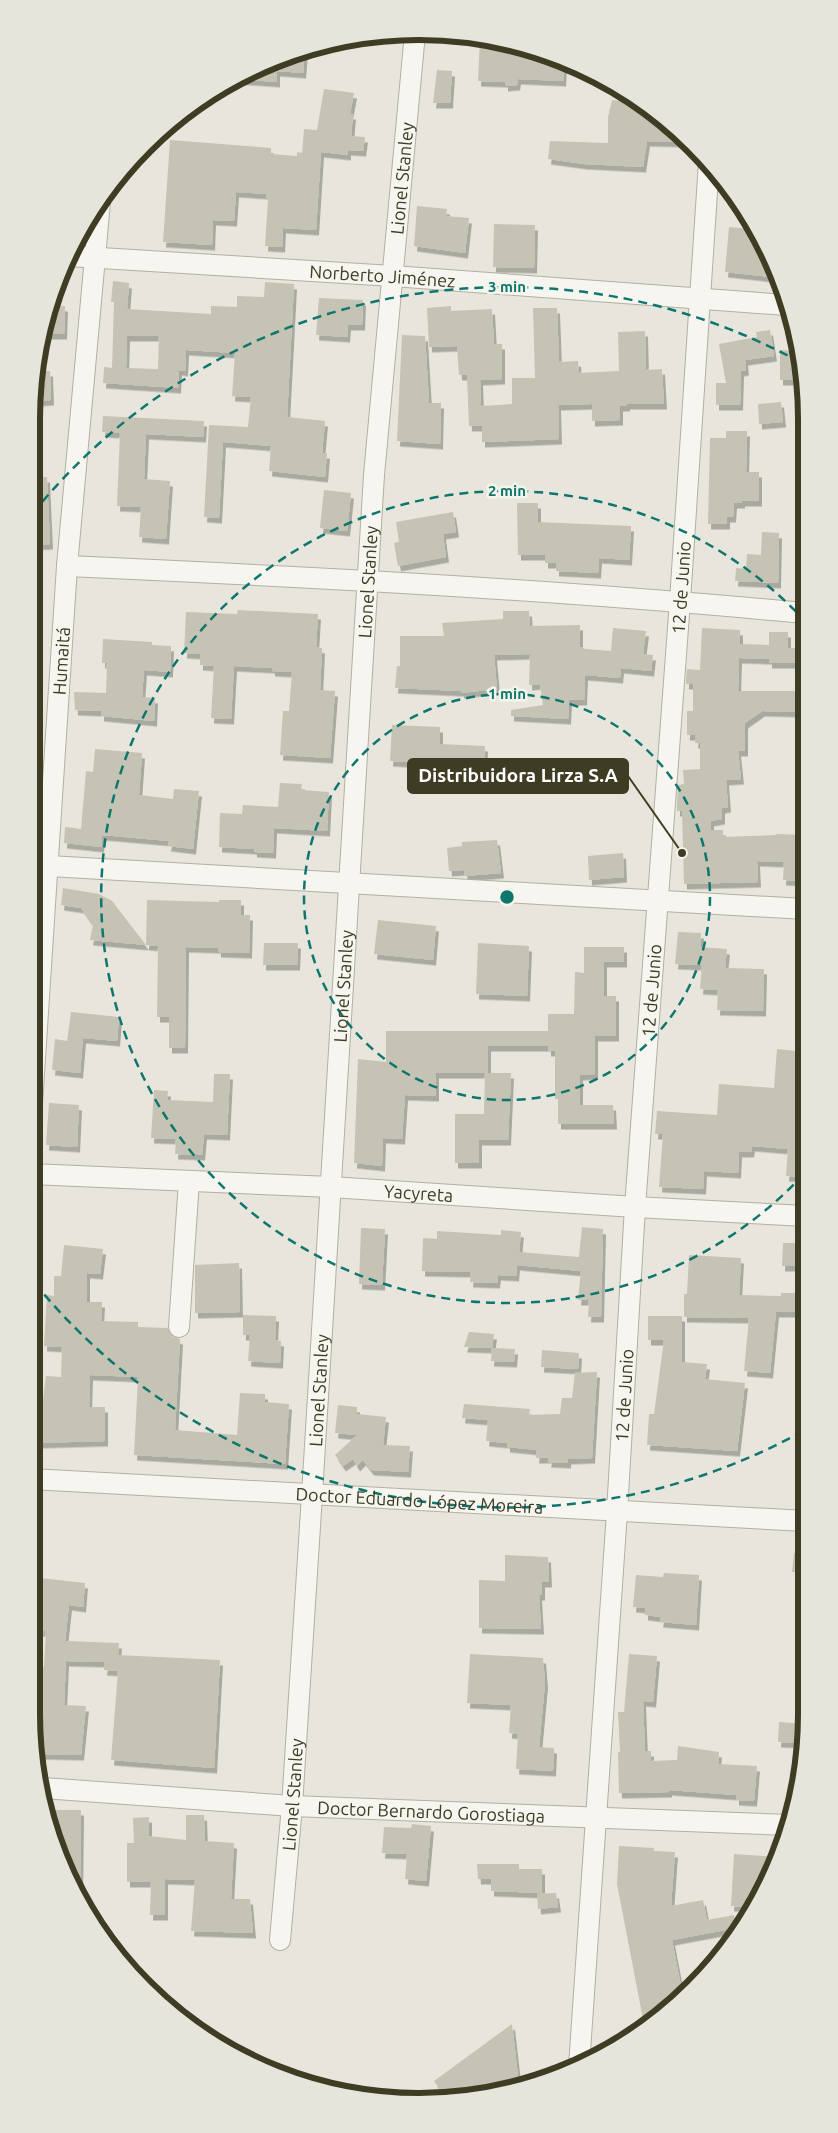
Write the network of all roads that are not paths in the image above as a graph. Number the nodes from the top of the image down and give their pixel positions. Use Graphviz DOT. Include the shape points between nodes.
graph roads {
  1 [pos="414,40"];
  2 [pos="708,174"];
  3 [pos="99,216"];
  4 [pos="77,256"];
  5 [pos="96,257"];
  6 [pos="393,276"];
  7 [pos="700,298"];
  8 [pos="780,305"];
  9 [pos="67,566"];
  10 [pos="368,579"];
  11 [pos="680,601"];
  12 [pos="798,612"];
  13 [pos="40,865"];
  14 [pos="349,884"];
  15 [pos="658,900"];
  16 [pos="798,909"];
  17 [pos="40,1174"];
  18 [pos="188,1180"];
  19 [pos="331,1187"];
  20 [pos="635,1207"];
  21 [pos="798,1216"];
  22 [pos="179,1328"];
  23 [pos="40,1480"];
  24 [pos="312,1495"];
  25 [pos="617,1512"];
  26 [pos="798,1521"];
  27 [pos="47,1788"];
  28 [pos="292,1806"];
  29 [pos="595,1819"];
  30 [pos="781,1825"];
  31 [pos="280,1940"];
  32 [pos="580,2057"];
  1 -- 6 [label="street, Lionel Stanley"];
  2 -- 7 [label="street, 12 de Junio"];
  3 -- 5 [label="street, Humaitá"];
  4 -- 5 [label="street, Norberto Jiménez"];
  5 -- 6 [label="street, Norberto Jiménez"];
  5 -- 9 [label="street, Humaitá"];
  6 -- 7 [label="street, Norberto Jiménez"];
  6 -- 10 [label="street, Lionel Stanley" via="374,475"];
  7 -- 8 [label="street, Norberto Jiménez"];
  7 -- 11 [label="street, 12 de Junio"];
  9 -- 10 [label="street"];
  9 -- 13 [label="street, Humaitá"];
  10 -- 11 [label="street"];
  10 -- 14 [label="street, Lionel Stanley"];
  11 -- 12 [label="street"];
  11 -- 15 [label="street, 12 de Junio"];
  13 -- 14 [label="street"];
  14 -- 15 [label="street"];
  14 -- 19 [label="street, Lionel Stanley"];
  15 -- 16 [label="street"];
  15 -- 20 [label="street, 12 de Junio"];
  17 -- 18 [label="street, Yacyreta"];
  18 -- 19 [label="street, Yacyreta"];
  18 -- 22 [label="street"];
  19 -- 20 [label="street, Yacyreta"];
  19 -- 24 [label="street, Lionel Stanley"];
  20 -- 21 [label="street, Yacyreta"];
  20 -- 25 [label="street, 12 de Junio"];
  23 -- 24 [label="street, Doctor Eduardo López Moreira"];
  24 -- 25 [label="street, Doctor Eduardo López Moreira"];
  24 -- 28 [label="street, Lionel Stanley"];
  25 -- 26 [label="street, Doctor Eduardo López Moreira"];
  25 -- 29 [label="street, 12 de Junio"];
  27 -- 28 [label="street, Doctor Bernardo Gorostiaga"];
  28 -- 29 [label="street, Doctor Bernardo Gorostiaga"];
  28 -- 31 [label="street, Lionel Stanley"];
  29 -- 30 [label="street, Doctor Bernardo Gorostiaga"];
  29 -- 32 [label="street, 12 de Junio"];
}
